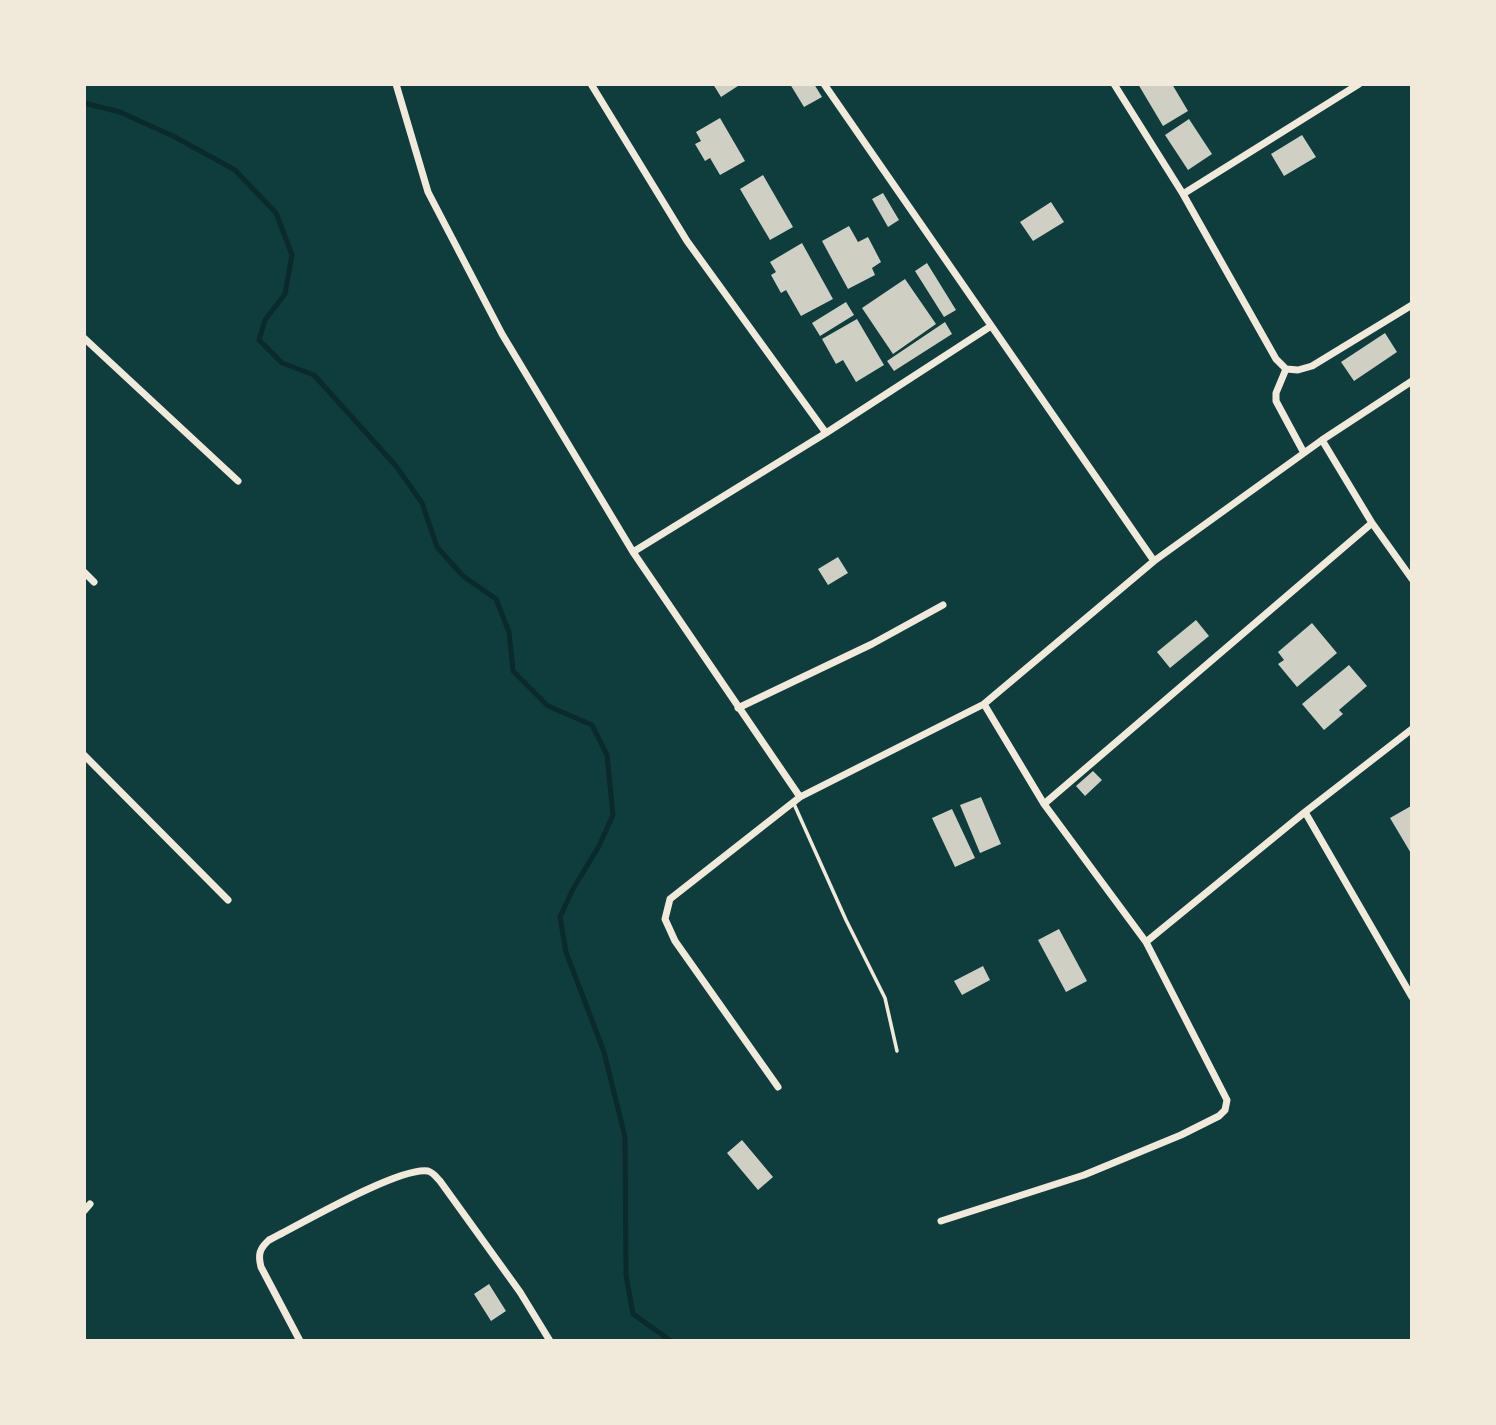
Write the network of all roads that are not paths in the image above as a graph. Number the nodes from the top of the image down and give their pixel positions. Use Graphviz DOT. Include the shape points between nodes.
graph roads {
  1 [pos="396,84"];
  2 [pos="592,84"];
  3 [pos="824,84"];
  4 [pos="1114,84"];
  5 [pos="1359,84"];
  6 [pos="1183,194"];
  7 [pos="1412,305"];
  8 [pos="991,326"];
  9 [pos="84,338"];
  10 [pos="1286,369"];
  11 [pos="1412,381"];
  12 [pos="826,433"];
  13 [pos="1322,440"];
  14 [pos="1304,453"];
  15 [pos="238,481"];
  16 [pos="1372,523"];
  17 [pos="633,552"];
  18 [pos="1154,561"];
  19 [pos="84,572"];
  20 [pos="1412,579"];
  21 [pos="94,582"];
  22 [pos="943,605"];
  23 [pos="984,704"];
  24 [pos="738,708"];
  25 [pos="1412,729"];
  26 [pos="84,755"];
  27 [pos="796,799"];
  28 [pos="1044,804"];
  29 [pos="1305,813"];
  30 [pos="228,900"];
  31 [pos="1146,942"];
  32 [pos="1412,997"];
  33 [pos="897,1051"];
  34 [pos="778,1087"];
  35 [pos="90,1204"];
  36 [pos="84,1211"];
  37 [pos="941,1221"];
  38 [pos="300,1341"];
  39 [pos="550,1341"];
  1 -- 17 [label="street" via="428,192 502,334"];
  2 -- 12 [label="street" via="687,241"];
  3 -- 8 [label="street"];
  4 -- 6 [label="street"];
  5 -- 6 [label="street"];
  6 -- 10 [label="street" via="1276,359"];
  7 -- 10 [label="street" via="1312,366"];
  8 -- 12 [label="street"];
  8 -- 18 [label="street"];
  9 -- 15 [label="street"];
  10 -- 14 [label="street" via="1276,401"];
  11 -- 13 [label="street"];
  12 -- 17 [label="street"];
  13 -- 14 [label="street"];
  13 -- 16 [label="street"];
  14 -- 18 [label="street"];
  16 -- 20 [label="street"];
  16 -- 28 [label="street"];
  17 -- 24 [label="street"];
  18 -- 23 [label="street"];
  19 -- 21 [label="street"];
  22 -- 24 [label="street"];
  23 -- 27 [label="street"];
  23 -- 28 [label="street"];
  24 -- 27 [label="street"];
  25 -- 29 [label="street"];
  26 -- 30 [label="street"];
  27 -- 33 [label="lane" via="846,920 885,998"];
  27 -- 34 [label="street" via="670,900 666,919 675,941"];
  28 -- 31 [label="street"];
  29 -- 31 [label="street"];
  29 -- 32 [label="street"];
  31 -- 37 [label="street" via="1227,1100 1225,1110 1181,1135 1084,1175"];
  35 -- 36 [label="street"];
  38 -- 39 [label="street" via="261,1267 261,1247 392,1178 426,1171 440,1181"];
}
